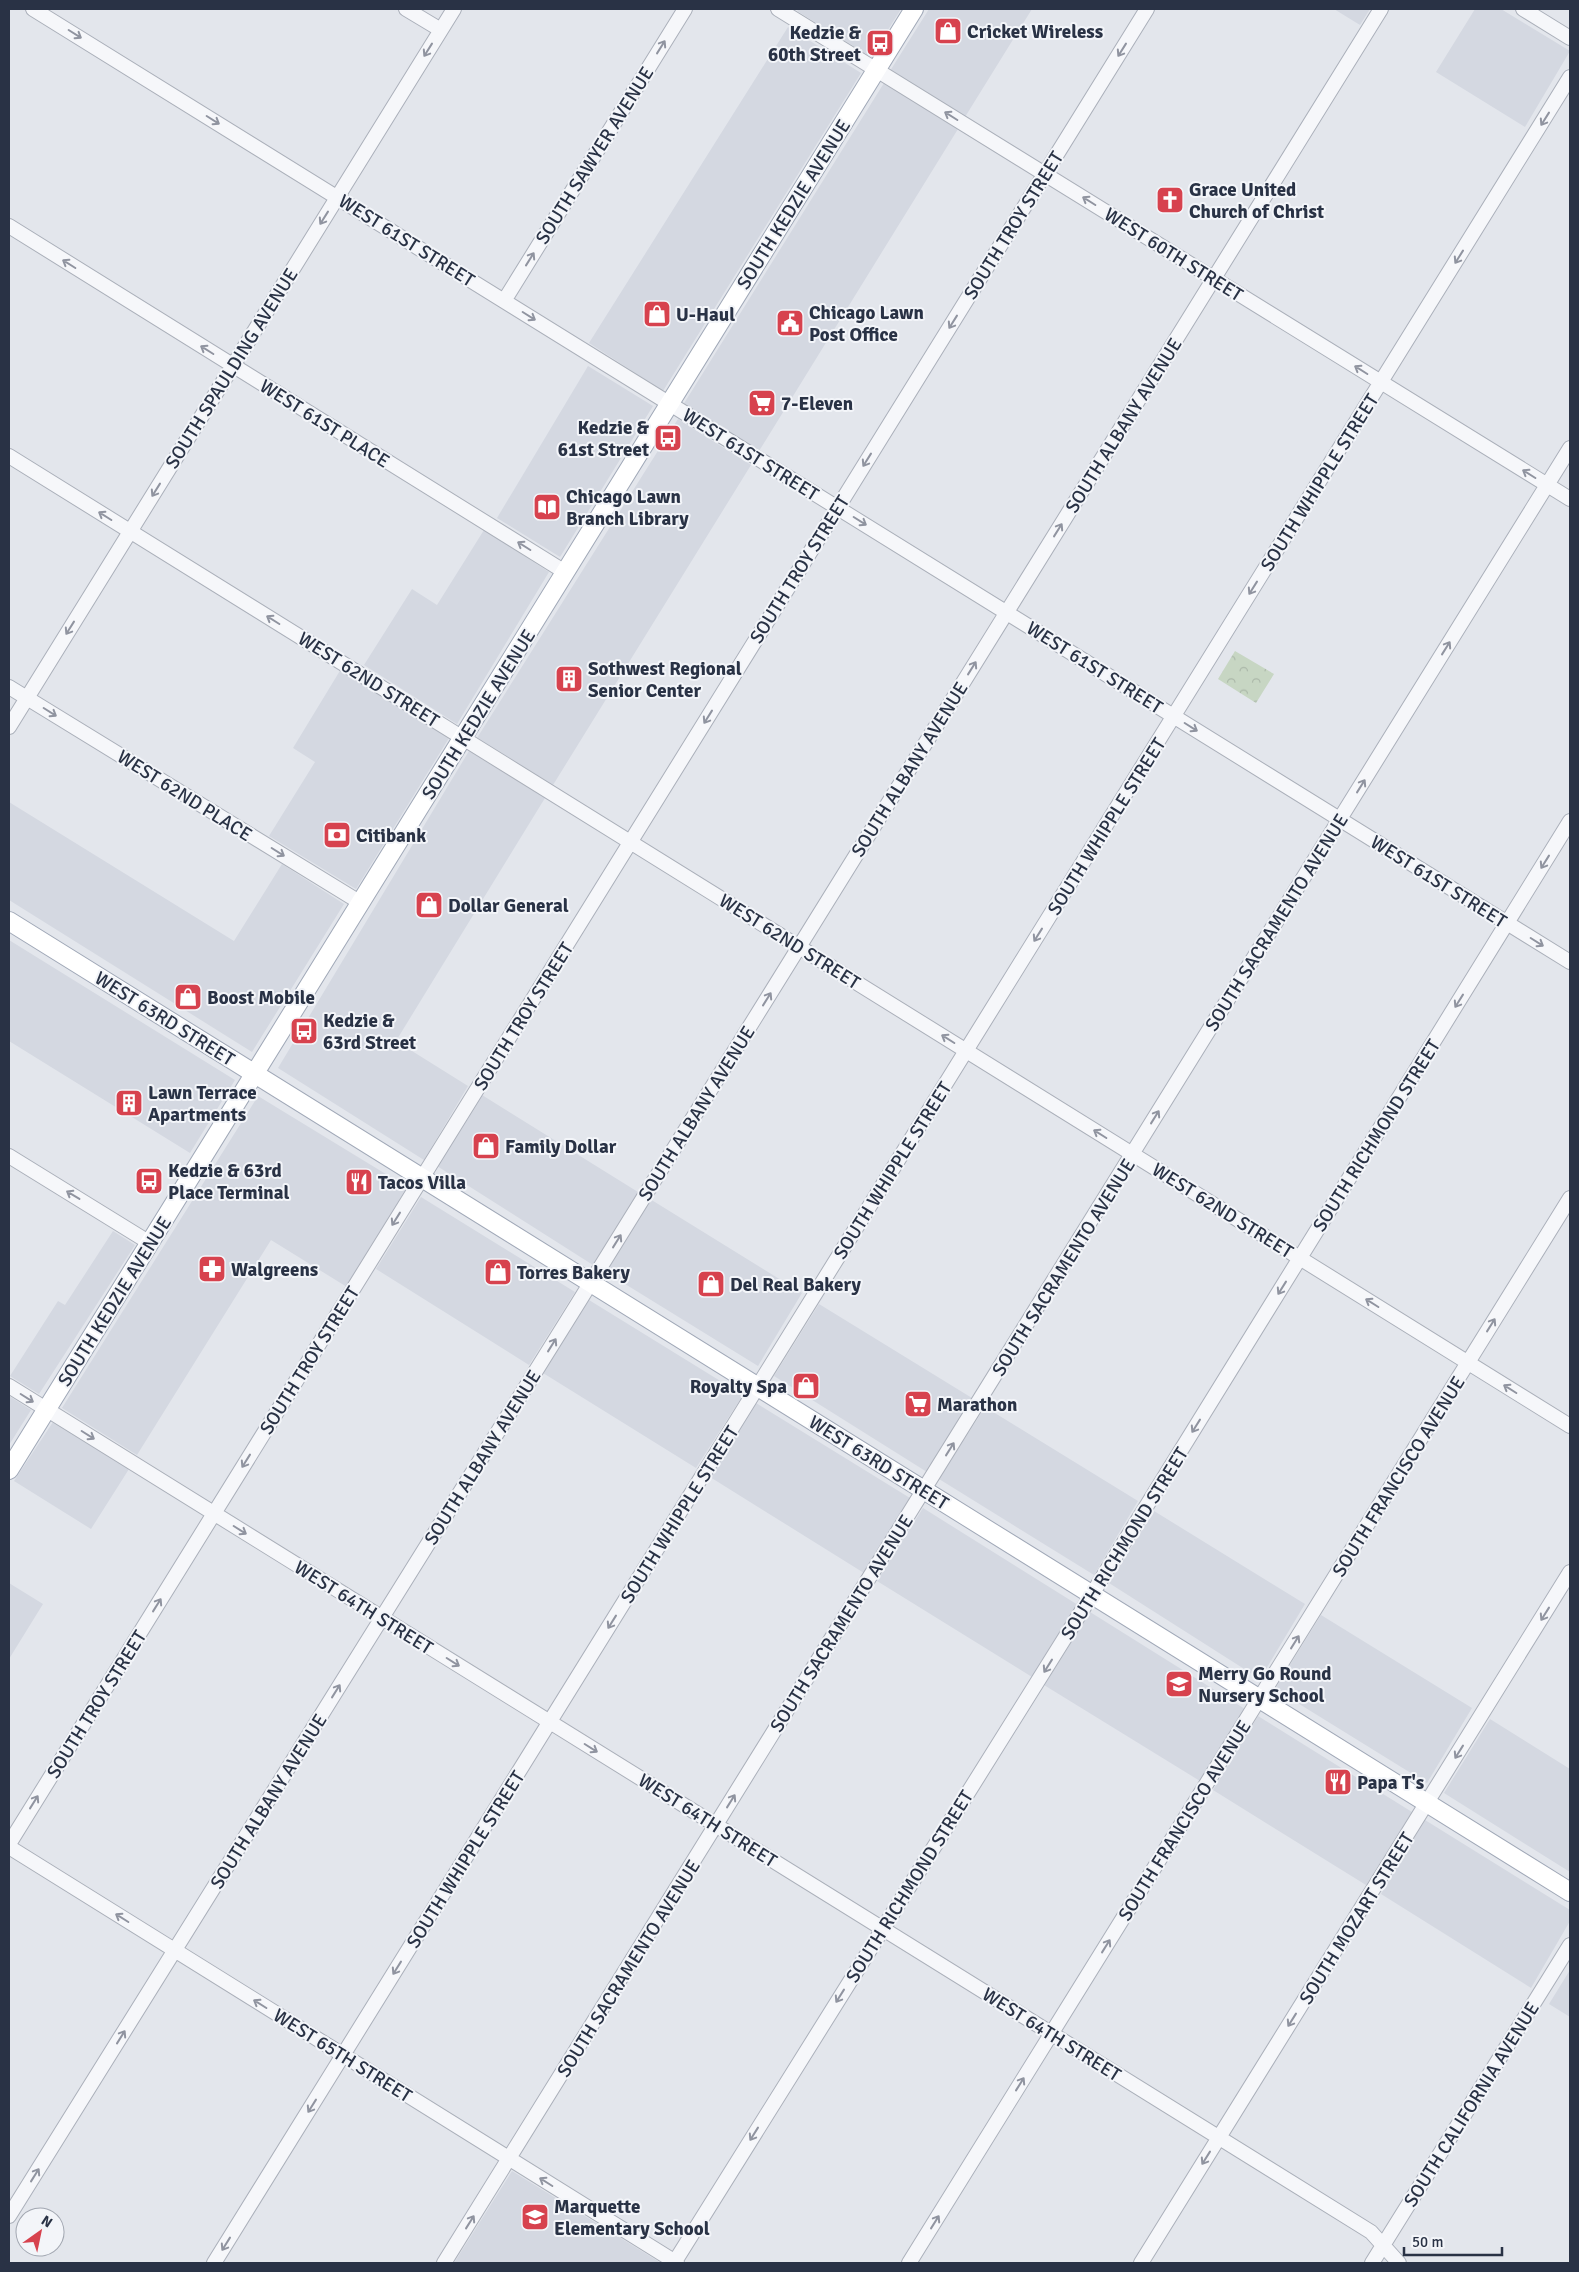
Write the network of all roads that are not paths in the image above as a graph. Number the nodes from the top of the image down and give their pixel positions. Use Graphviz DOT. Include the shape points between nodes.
graph roads {
  1 [pos="33,9"];
  2 [pos="406,9"];
  3 [pos="454,9"];
  4 [pos="685,9"];
  5 [pos="778,9"];
  6 [pos="914,9"];
  7 [pos="1147,9"];
  8 [pos="1381,9"];
  9 [pos="1523,9"];
  10 [pos="441,30"];
  11 [pos="1570,38"];
  12 [pos="876,69"];
  13 [pos="1570,77"];
  14 [pos="1045,174"];
  15 [pos="337,197"];
  16 [pos="9,226"];
  17 [pos="1214,278"];
  18 [pos="504,301"];
  19 [pos="233,366"];
  20 [pos="1381,382"];
  21 [pos="670,403"];
  22 [pos="1570,448"];
  23 [pos="9,456"];
  24 [pos="1547,485"];
  25 [pos="1570,500"];
  26 [pos="838,508"];
  27 [pos="130,531"];
  28 [pos="565,572"];
  29 [pos="1006,612"];
  30 [pos="9,687"];
  31 [pos="27,698"];
  32 [pos="1174,716"];
  33 [pos="9,727"];
  34 [pos="463,738"];
  35 [pos="1340,819"];
  36 [pos="1570,821"];
  37 [pos="630,842"];
  38 [pos="361,903"];
  39 [pos="9,921"];
  40 [pos="1507,923"];
  41 [pos="799,947"];
  42 [pos="1570,962"];
  43 [pos="966,1050"];
  44 [pos="255,1074"];
  45 [pos="1132,1154"];
  46 [pos="9,1156"];
  47 [pos="422,1178"];
  48 [pos="1570,1198"];
  49 [pos="150,1243"];
  50 [pos="1300,1258"];
  51 [pos="591,1283"];
  52 [pos="1468,1363"];
  53 [pos="9,1386"];
  54 [pos="758,1387"];
  55 [pos="46,1409"];
  56 [pos="1570,1426"];
  57 [pos="9,1470"];
  58 [pos="924,1490"];
  59 [pos="214,1513"];
  60 [pos="1570,1572"];
  61 [pos="1092,1595"];
  62 [pos="382,1618"];
  63 [pos="1260,1698"];
  64 [pos="550,1722"];
  65 [pos="1427,1803"];
  66 [pos="716,1825"];
  67 [pos="9,1846"];
  68 [pos="1570,1892"];
  69 [pos="882,1928"];
  70 [pos="1570,1945"];
  71 [pos="174,1950"];
  72 [pos="1052,2034"];
  73 [pos="343,2055"];
  74 [pos="1219,2138"];
  75 [pos="509,2159"];
  76 [pos="9,2216"];
  77 [pos="1382,2247"];
  78 [pos="214,2263"];
  79 [pos="444,2263"];
  80 [pos="675,2263"];
  81 [pos="909,2263"];
  82 [pos="1141,2263"];
  83 [pos="1372,2263"];
  84 [pos="1399,2263"];
  1 -- 15 [label="street, WEST 61ST STREET, one-way"];
  2 -- 10 [label="street"];
  3 -- 10 [label="street, SOUTH SPAULDING AVENUE"];
  18 -- 4 [label="street, SOUTH SAWYER AVENUE, one-way"];
  5 -- 12 [label="street, WEST 60TH STREET"];
  6 -- 12 [label="main road, SOUTH KEDZIE AVENUE"];
  7 -- 14 [label="street, SOUTH TROY STREET, one-way"];
  8 -- 17 [label="street, SOUTH ALBANY AVENUE"];
  9 -- 11 [label="street"];
  10 -- 15 [label="street, SOUTH SPAULDING AVENUE, one-way"];
  14 -- 12 [label="street, WEST 60TH STREET, one-way"];
  12 -- 21 [label="main road, SOUTH KEDZIE AVENUE"];
  13 -- 20 [label="street, SOUTH WHIPPLE STREET, one-way"];
  17 -- 14 [label="street, WEST 60TH STREET, one-way"];
  14 -- 26 [label="street, SOUTH TROY STREET, one-way"];
  15 -- 18 [label="street, WEST 61ST STREET"];
  15 -- 19 [label="street, SOUTH SPAULDING AVENUE, one-way"];
  19 -- 16 [label="street, WEST 61ST PLACE, one-way"];
  20 -- 17 [label="street, WEST 60TH STREET, one-way"];
  29 -- 17 [label="street, SOUTH ALBANY AVENUE, one-way"];
  18 -- 21 [label="street, WEST 61ST STREET, one-way"];
  19 -- 27 [label="street, SOUTH SPAULDING AVENUE, one-way"];
  28 -- 19 [label="street, WEST 61ST PLACE, one-way"];
  24 -- 20 [label="street, WEST 60TH STREET, one-way"];
  20 -- 32 [label="street, SOUTH WHIPPLE STREET, one-way"];
  21 -- 26 [label="street, WEST 61ST STREET"];
  21 -- 28 [label="main road, SOUTH KEDZIE AVENUE"];
  22 -- 24 [label="street, SOUTH SACRAMENTO AVENUE"];
  27 -- 23 [label="street, WEST 62ND STREET, one-way"];
  24 -- 25 [label="street, WEST 60TH STREET"];
  35 -- 24 [label="street, SOUTH SACRAMENTO AVENUE, one-way"];
  26 -- 29 [label="street, WEST 61ST STREET, one-way"];
  26 -- 37 [label="street, SOUTH TROY STREET, one-way"];
  27 -- 31 [label="street, SOUTH SPAULDING AVENUE, one-way"];
  34 -- 27 [label="street, WEST 62ND STREET, one-way"];
  28 -- 34 [label="main road, SOUTH KEDZIE AVENUE"];
  29 -- 32 [label="street, WEST 61ST STREET"];
  41 -- 29 [label="street, SOUTH ALBANY AVENUE, one-way"];
  30 -- 31 [label="street, WEST 62ND PLACE"];
  31 -- 33 [label="street, SOUTH SPAULDING AVENUE"];
  31 -- 38 [label="street, WEST 62ND PLACE, one-way"];
  32 -- 35 [label="street, WEST 61ST STREET, one-way"];
  32 -- 43 [label="street, SOUTH WHIPPLE STREET, one-way"];
  34 -- 37 [label="street, WEST 62ND STREET"];
  34 -- 38 [label="main road, SOUTH KEDZIE AVENUE"];
  35 -- 40 [label="street, WEST 61ST STREET"];
  45 -- 35 [label="street, SOUTH SACRAMENTO AVENUE, one-way"];
  36 -- 40 [label="street, SOUTH RICHMOND STREET, one-way"];
  37 -- 41 [label="street, WEST 62ND STREET"];
  37 -- 47 [label="street, SOUTH TROY STREET"];
  38 -- 44 [label="main road, SOUTH KEDZIE AVENUE"];
  39 -- 44 [label="main road, WEST 63RD STREET"];
  40 -- 42 [label="street, WEST 61ST STREET, one-way"];
  40 -- 50 [label="street, SOUTH RICHMOND STREET, one-way"];
  43 -- 41 [label="street, WEST 62ND STREET, one-way"];
  51 -- 41 [label="street, SOUTH ALBANY AVENUE, one-way"];
  45 -- 43 [label="street, WEST 62ND STREET, one-way"];
  43 -- 54 [label="street, SOUTH WHIPPLE STREET"];
  44 -- 47 [label="main road, WEST 63RD STREET"];
  44 -- 49 [label="main road, SOUTH KEDZIE AVENUE"];
  45 -- 50 [label="street, WEST 62ND STREET"];
  58 -- 45 [label="street, SOUTH SACRAMENTO AVENUE, one-way"];
  49 -- 46 [label="street, one-way"];
  47 -- 51 [label="main road, WEST 63RD STREET"];
  47 -- 59 [label="street, SOUTH TROY STREET, one-way"];
  52 -- 48 [label="street, SOUTH FRANCISCO AVENUE, one-way"];
  49 -- 55 [label="main road, SOUTH KEDZIE AVENUE"];
  52 -- 50 [label="street, WEST 62ND STREET, one-way"];
  50 -- 61 [label="street, SOUTH RICHMOND STREET, one-way"];
  51 -- 54 [label="main road, WEST 63RD STREET"];
  62 -- 51 [label="street, SOUTH ALBANY AVENUE, one-way"];
  56 -- 52 [label="street, WEST 62ND STREET, one-way"];
  63 -- 52 [label="street, SOUTH FRANCISCO AVENUE, one-way"];
  53 -- 55 [label="street, WEST 64TH STREET, one-way"];
  54 -- 58 [label="main road, WEST 63RD STREET"];
  54 -- 64 [label="street, SOUTH WHIPPLE STREET, one-way"];
  55 -- 57 [label="main road, SOUTH KEDZIE AVENUE"];
  55 -- 59 [label="street, WEST 64TH STREET, one-way"];
  58 -- 61 [label="main road, WEST 63RD STREET"];
  66 -- 58 [label="street, SOUTH SACRAMENTO AVENUE, one-way"];
  59 -- 62 [label="street, WEST 64TH STREET, one-way"];
  67 -- 59 [label="street, SOUTH TROY STREET, one-way"];
  60 -- 65 [label="street, SOUTH MOZART STREET, one-way"];
  61 -- 63 [label="main road, WEST 63RD STREET"];
  61 -- 69 [label="street, SOUTH RICHMOND STREET, one-way"];
  62 -- 64 [label="street, WEST 64TH STREET, one-way"];
  71 -- 62 [label="street, SOUTH ALBANY AVENUE, one-way"];
  63 -- 65 [label="main road, WEST 63RD STREET"];
  72 -- 63 [label="street, SOUTH FRANCISCO AVENUE, one-way"];
  64 -- 66 [label="street, WEST 64TH STREET, one-way"];
  64 -- 73 [label="street, SOUTH WHIPPLE STREET, one-way"];
  65 -- 68 [label="main road, WEST 63RD STREET"];
  65 -- 74 [label="street, SOUTH MOZART STREET, one-way"];
  66 -- 69 [label="street, WEST 64TH STREET"];
  66 -- 75 [label="street, SOUTH SACRAMENTO AVENUE"];
  71 -- 67 [label="street, WEST 65TH STREET, one-way"];
  69 -- 72 [label="street, WEST 64TH STREET"];
  69 -- 80 [label="street, SOUTH RICHMOND STREET, one-way"];
  70 -- 77 [label="street, SOUTH CALIFORNIA AVENUE"];
  73 -- 71 [label="street, WEST 65TH STREET, one-way"];
  76 -- 71 [label="street, SOUTH ALBANY AVENUE, one-way"];
  72 -- 74 [label="street, WEST 64TH STREET"];
  81 -- 72 [label="street, SOUTH FRANCISCO AVENUE, one-way"];
  73 -- 75 [label="street, WEST 65TH STREET"];
  73 -- 78 [label="street, SOUTH WHIPPLE STREET, one-way"];
  74 -- 77 [label="street, WEST 64TH STREET" via="1371,2232"];
  74 -- 82 [label="street, SOUTH MOZART STREET, one-way"];
  79 -- 75 [label="street, SOUTH SACRAMENTO AVENUE, one-way"];
  80 -- 75 [label="street, WEST 65TH STREET, one-way"];
  77 -- 83 [label="street, SOUTH CALIFORNIA AVENUE"];
  77 -- 84 [label="street, WEST 64TH STREET"];
}
